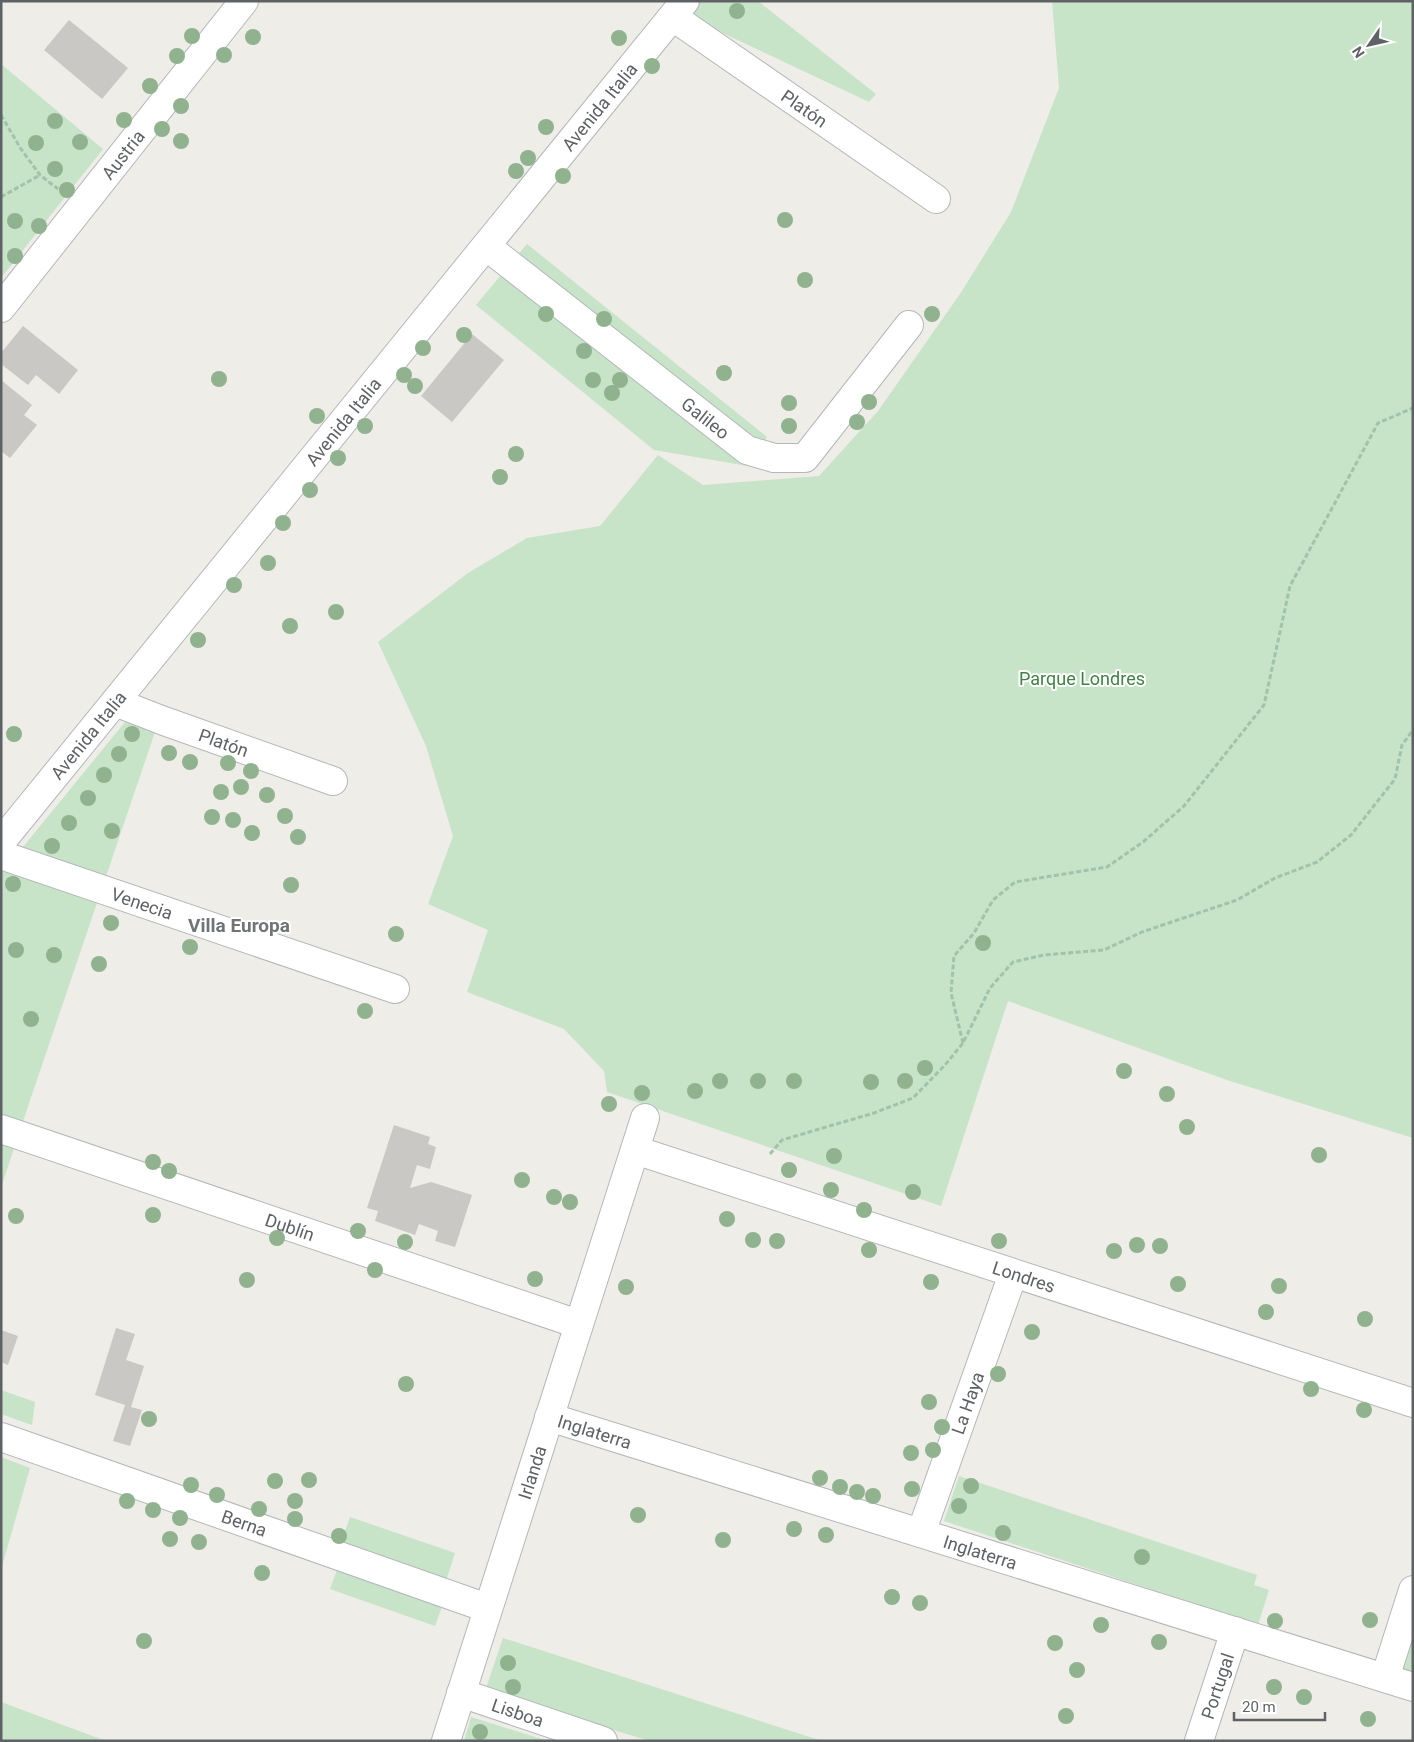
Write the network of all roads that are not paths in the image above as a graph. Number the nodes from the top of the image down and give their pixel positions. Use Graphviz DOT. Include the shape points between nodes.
graph roads {
  1 [pos="244,1"];
  2 [pos="679,9"];
  3 [pos="936,199"];
  4 [pos="486,246"];
  5 [pos="1,308"];
  6 [pos="909,325"];
  7 [pos="115,702"];
  8 [pos="332,781"];
  9 [pos="1,842"];
  10 [pos="1,855"];
  11 [pos="395,988"];
  12 [pos="645,1118"];
  13 [pos="1,1129"];
  14 [pos="635,1150"];
  15 [pos="1013,1274"];
  16 [pos="578,1324"];
  17 [pos="1413,1403"];
  18 [pos="549,1417"];
  19 [pos="1,1437"];
  20 [pos="921,1533"];
  21 [pos="1413,1590"];
  22 [pos="487,1608"];
  23 [pos="1235,1631"];
  24 [pos="1385,1678"];
  25 [pos="1413,1687"];
  26 [pos="461,1693"];
  27 [pos="446,1741"];
  28 [pos="603,1741"];
  29 [pos="1199,1741"];
  1 -- 5 [label="street, Austria"];
  2 -- 3 [label="street, Platón"];
  2 -- 4 [label="street, Avenida Italia"];
  4 -- 6 [label="street, Galileo" via="746,450 774,458 805,458"];
  4 -- 7 [label="street, Avenida Italia"];
  7 -- 8 [label="street, Platón"];
  7 -- 9 [label="street, Avenida Italia"];
  10 -- 11 [label="street, Venecia"];
  12 -- 14 [label="street, Irlanda"];
  13 -- 16 [label="street, Dublín"];
  14 -- 15 [label="street, Londres"];
  14 -- 16 [label="street, Irlanda"];
  15 -- 17 [label="street, Londres"];
  15 -- 20 [label="street, La Haya"];
  16 -- 18 [label="street, Irlanda"];
  18 -- 20 [label="street, Inglaterra"];
  18 -- 22 [label="street, Irlanda"];
  19 -- 22 [label="street, Berna"];
  20 -- 23 [label="street, Inglaterra"];
  21 -- 24 [label="street"];
  22 -- 26 [label="street, Irlanda"];
  23 -- 24 [label="street, Inglaterra"];
  23 -- 29 [label="street, Portugal"];
  24 -- 25 [label="street, Inglaterra"];
  26 -- 27 [label="street, Irlanda"];
  26 -- 28 [label="street, Lisboa"];
}
